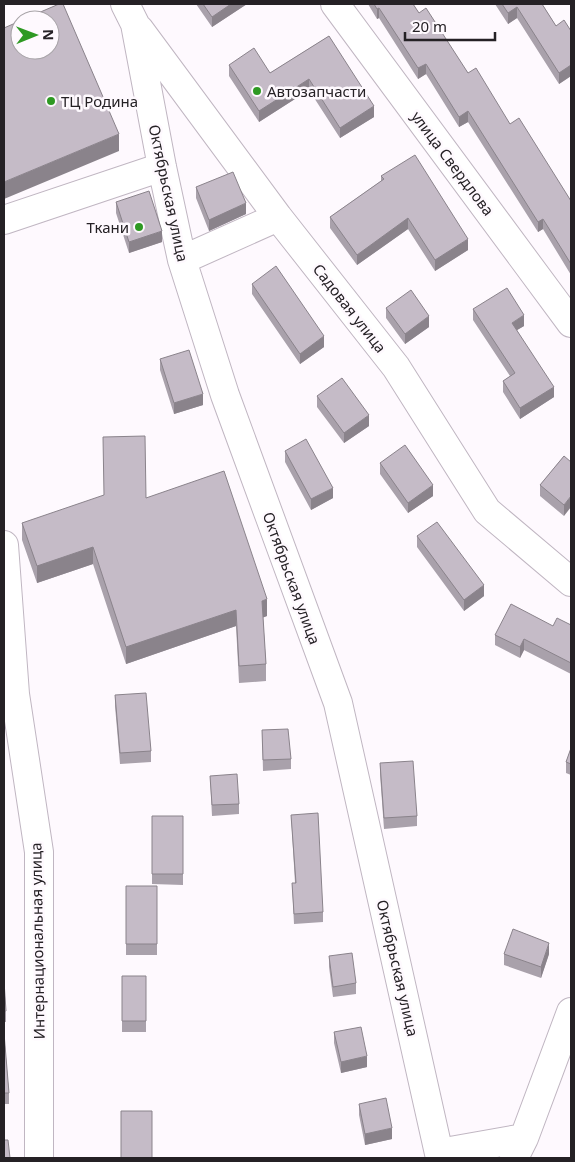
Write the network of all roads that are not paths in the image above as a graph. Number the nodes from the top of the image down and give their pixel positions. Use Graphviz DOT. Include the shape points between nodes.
graph roads {
  1 [pos="335,4"];
  2 [pos="130,14"];
  3 [pos="162,167"];
  4 [pos="278,217"];
  5 [pos="4,220"];
  6 [pos="182,260"];
  7 [pos="571,322"];
  8 [pos="4,545"];
  9 [pos="571,582"];
  10 [pos="571,1012"];
  11 [pos="519,1148"];
  12 [pos="440,1156"];
  13 [pos="39,1158"];
  1 -- 7 [label="street, улица Свердлова"];
  2 -- 3 [label="street, Октябрьская улица"];
  2 -- 4 [label="street, Садовая улица"];
  3 -- 5 [label="street"];
  3 -- 6 [label="street, Октябрьская улица"];
  4 -- 6 [label="street"];
  4 -- 9 [label="street, Садовая улица" via="396,367 487,511"];
  6 -- 12 [label="street, Октябрьская улица" via="225,395 338,702"];
  8 -- 13 [label="street, Интернациональная улица" via="15,694 39,852"];
  10 -- 11 [label="street"];
  11 -- 12 [label="street"];
}
